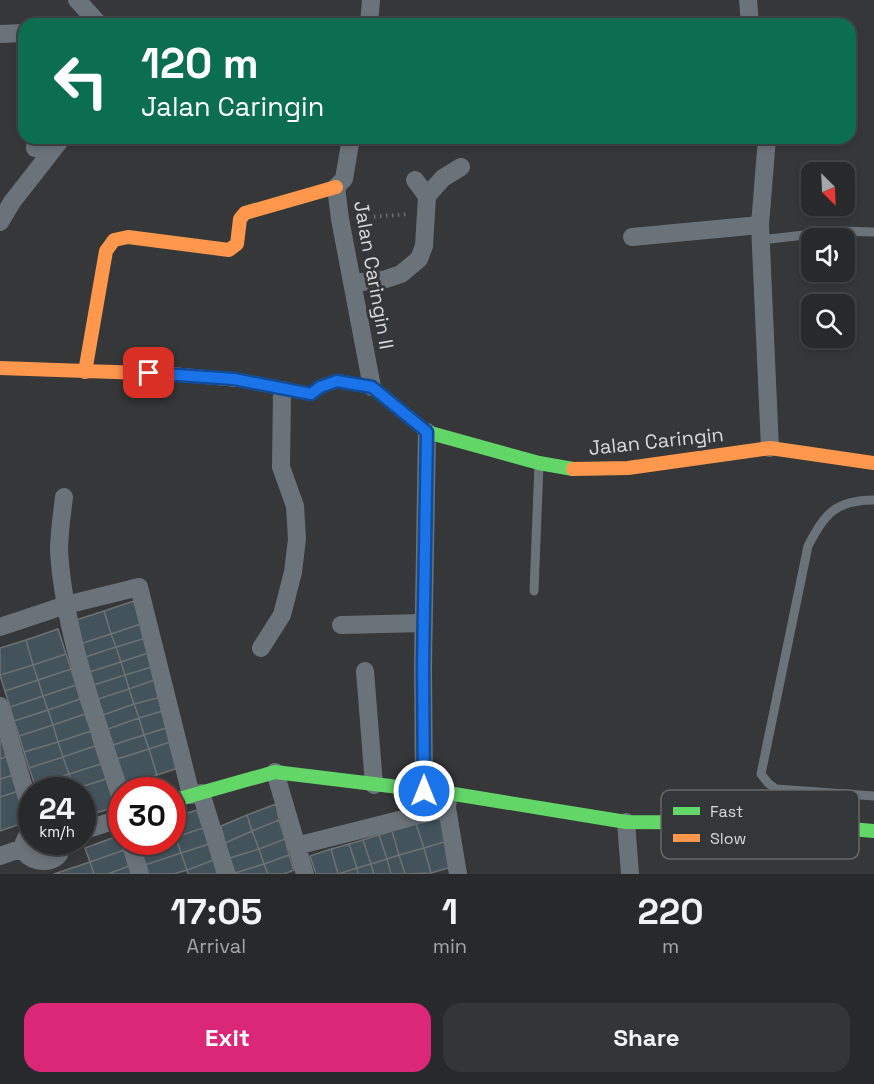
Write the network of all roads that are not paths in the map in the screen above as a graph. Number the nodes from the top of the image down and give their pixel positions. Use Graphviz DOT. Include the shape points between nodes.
graph roads {
  1 [pos="77,0"];
  2 [pos="371,0"];
  3 [pos="748,0"];
  4 [pos="94,18"];
  5 [pos="370,18"];
  6 [pos="750,18"];
  7 [pos="18,33"];
  8 [pos="0,34"];
  9 [pos="58,144"];
  10 [pos="350,144"];
  11 [pos="767,144"];
  12 [pos="461,167"];
  13 [pos="415,180"];
  14 [pos="336,187"];
  15 [pos="6,201"];
  16 [pos="427,204"];
  17 [pos="0,222"];
  18 [pos="874,231"];
  19 [pos="760,232"];
  20 [pos="632,237"];
  21 [pos="352,283"];
  22 [pos="0,368"];
  23 [pos="85,372"];
  24 [pos="372,387"];
  25 [pos="282,390"];
  26 [pos="427,432"];
  27 [pos="770,448"];
  28 [pos="874,462"];
  29 [pos="539,463"];
  30 [pos="64,497"];
  31 [pos="874,500"];
  32 [pos="534,591"];
  33 [pos="66,605"];
  34 [pos="424,623"];
  35 [pos="341,625"];
  36 [pos="0,627"];
  37 [pos="261,648"];
  38 [pos="365,671"];
  39 [pos="0,706"];
  40 [pos="275,772"];
  41 [pos="21,777"];
  42 [pos="115,777"];
  43 [pos="374,784"];
  44 [pos="790,790"];
  45 [pos="424,791"];
  46 [pos="196,794"];
  47 [pos="859,795"];
  48 [pos="874,796"];
  49 [pos="186,797"];
  50 [pos="448,801"];
  51 [pos="626,822"];
  52 [pos="661,822"];
  53 [pos="859,830"];
  54 [pos="874,831"];
  55 [pos="296,846"];
  56 [pos="18,850"];
  57 [pos="26,855"];
  58 [pos="59,855"];
  59 [pos="134,855"];
  60 [pos="0,856"];
  61 [pos="48,870"];
  62 [pos="140,874"];
  63 [pos="226,874"];
  64 [pos="305,874"];
  65 [pos="458,874"];
  66 [pos="630,874"];
  1 -- 4 [label="street"];
  2 -- 5 [label="street"];
  3 -- 6 [label="street"];
  7 -- 8 [label="street"];
  9 -- 15 [label="street"];
  10 -- 14 [label="street, Jalan Caringin II" via="344,179"];
  11 -- 19 [label="street"];
  12 -- 16 [label="street" via="443,178"];
  13 -- 16 [label="street"];
  14 -- 21 [label="street, Jalan Caringin II"];
  14 -- 23 [label="street" via="245,213 240,219 237,244 228,249 128,237 112,241 106,251"];
  15 -- 17 [label="street"];
  16 -- 21 [label="street" via="424,246 419,259 401,274"];
  18 -- 19 [label="lane"];
  19 -- 20 [label="street"];
  19 -- 27 [label="street"];
  21 -- 24 [label="street, Jalan Caringin II"];
  22 -- 23 [label="street, Jalan Caringin"];
  23 -- 25 [label="street, Jalan Caringin" via="234,379"];
  24 -- 25 [label="street, Jalan Caringin" via="337,381 311,394"];
  24 -- 26 [label="street, Jalan Caringin"];
  25 -- 37 [label="street" via="280,467 295,506 297,539 282,615"];
  26 -- 29 [label="street, Jalan Caringin"];
  26 -- 34 [label="street"];
  27 -- 28 [label="street, Jalan Caringin"];
  27 -- 29 [label="street, Jalan Caringin" via="628,468 574,469"];
  29 -- 32 [label="lane"];
  30 -- 33 [label="street" via="59,550"];
  31 -- 44 [label="lane" via="837,506 819,525 808,546 761,774 776,789"];
  33 -- 36 [label="street"];
  33 -- 42 [label="street"];
  33 -- 46 [label="street" via="139,587"];
  34 -- 35 [label="street"];
  34 -- 45 [label="street"];
  38 -- 43 [label="street"];
  39 -- 41 [label="street"];
  40 -- 43 [label="street"];
  40 -- 46 [label="street"];
  40 -- 55 [label="street"];
  43 -- 45 [label="street"];
  45 -- 50 [label="street"];
  46 -- 49 [label="street"];
  46 -- 63 [label="street"];
  47 -- 48 [label="lane"];
  50 -- 51 [label="street"];
  50 -- 55 [label="street"];
  50 -- 65 [label="street"];
  51 -- 52 [label="street"];
  51 -- 66 [label="street"];
  53 -- 54 [label="street"];
  55 -- 64 [label="street"];
  56 -- 60 [label="street"];
  57 -- 61 [label="street"];
  58 -- 61 [label="street"];
  59 -- 62 [label="street"];
}
